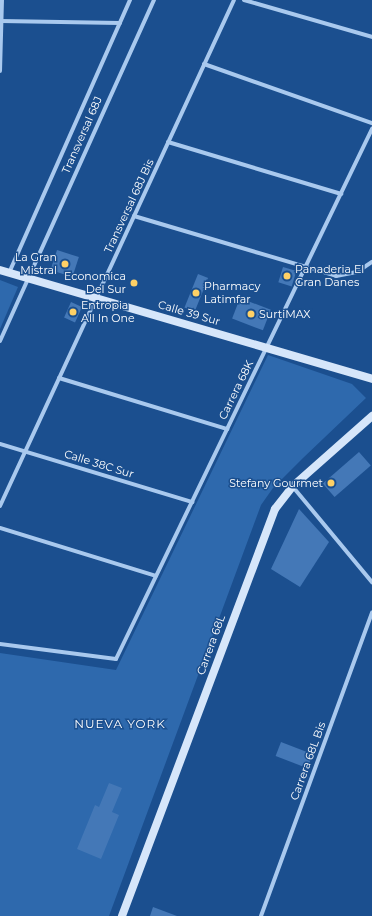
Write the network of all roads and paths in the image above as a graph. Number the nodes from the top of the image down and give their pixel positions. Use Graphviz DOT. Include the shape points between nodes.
graph roads {
  1 [pos="2,0"];
  2 [pos="130,0"];
  3 [pos="154,0"];
  4 [pos="234,0"];
  5 [pos="244,0"];
  6 [pos="2,22"];
  7 [pos="120,23"];
  8 [pos="372,37"];
  9 [pos="204,64"];
  10 [pos="0,71"];
  11 [pos="372,123"];
  12 [pos="372,129"];
  13 [pos="168,142"];
  14 [pos="341,194"];
  15 [pos="134,216"];
  16 [pos="372,262"];
  17 [pos="306,267"];
  18 [pos="0,270"];
  19 [pos="9,273"];
  20 [pos="27,278"];
  21 [pos="96,298"];
  22 [pos="0,341"];
  23 [pos="267,347"];
  24 [pos="59,378"];
  25 [pos="372,379"];
  26 [pos="372,416"];
  27 [pos="227,429"];
  28 [pos="0,444"];
  29 [pos="25,452"];
  30 [pos="293,486"];
  31 [pos="192,502"];
  32 [pos="0,506"];
  33 [pos="0,528"];
  34 [pos="156,576"];
  35 [pos="372,582"];
  36 [pos="372,613"];
  37 [pos="0,644"];
  38 [pos="122,916"];
  39 [pos="261,916"];
  1 -- 6 [label="street"];
  2 -- 7 [label="street, Transversal 68J"];
  3 -- 20 [label="street, Transversal 68J"];
  4 -- 9 [label="street, Transversal 68J Bis"];
  5 -- 8 [label="street"];
  6 -- 7 [label="street"];
  6 -- 10 [label="street"];
  7 -- 19 [label="street, Transversal 68J"];
  9 -- 11 [label="street"];
  9 -- 13 [label="street, Transversal 68J Bis"];
  12 -- 14 [label="street, Carrera 68K"];
  13 -- 14 [label="street"];
  13 -- 15 [label="street, Transversal 68J Bis"];
  14 -- 17 [label="street, Carrera 68K"];
  15 -- 17 [label="street"];
  15 -- 21 [label="street, Transversal 68J Bis"];
  16 -- 17 [label="street" via="357,272 342,276"];
  17 -- 23 [label="street, Carrera 68K"];
  18 -- 19 [label="street, Calle 39 Sur"];
  19 -- 20 [label="street, Calle 39 Sur"];
  20 -- 21 [label="street, Calle 39 Sur"];
  20 -- 22 [label="street, Transversal 68J"];
  21 -- 23 [label="street, Calle 39 Sur"];
  21 -- 24 [label="street, Transversal 68J Bis"];
  23 -- 25 [label="street, Calle 39 Sur"];
  23 -- 27 [label="street, Carrera 68K"];
  24 -- 27 [label="street"];
  24 -- 29 [label="street, Transversal 68J Bis"];
  26 -- 30 [label="street, Carrera 68L"];
  27 -- 31 [label="street, Carrera 68K"];
  28 -- 29 [label="street, Calle 38C Sur"];
  29 -- 31 [label="street, Calle 38C Sur"];
  29 -- 32 [label="street, Transversal 68J Bis"];
  30 -- 35 [label="street"];
  30 -- 38 [label="street, Carrera 68L" via="275,508 269,520"];
  31 -- 34 [label="street, Carrera 68K"];
  33 -- 34 [label="street"];
  34 -- 37 [label="street, Carrera 68K" via="116,659"];
  36 -- 39 [label="street, Carrera 68L Bis"];
}
